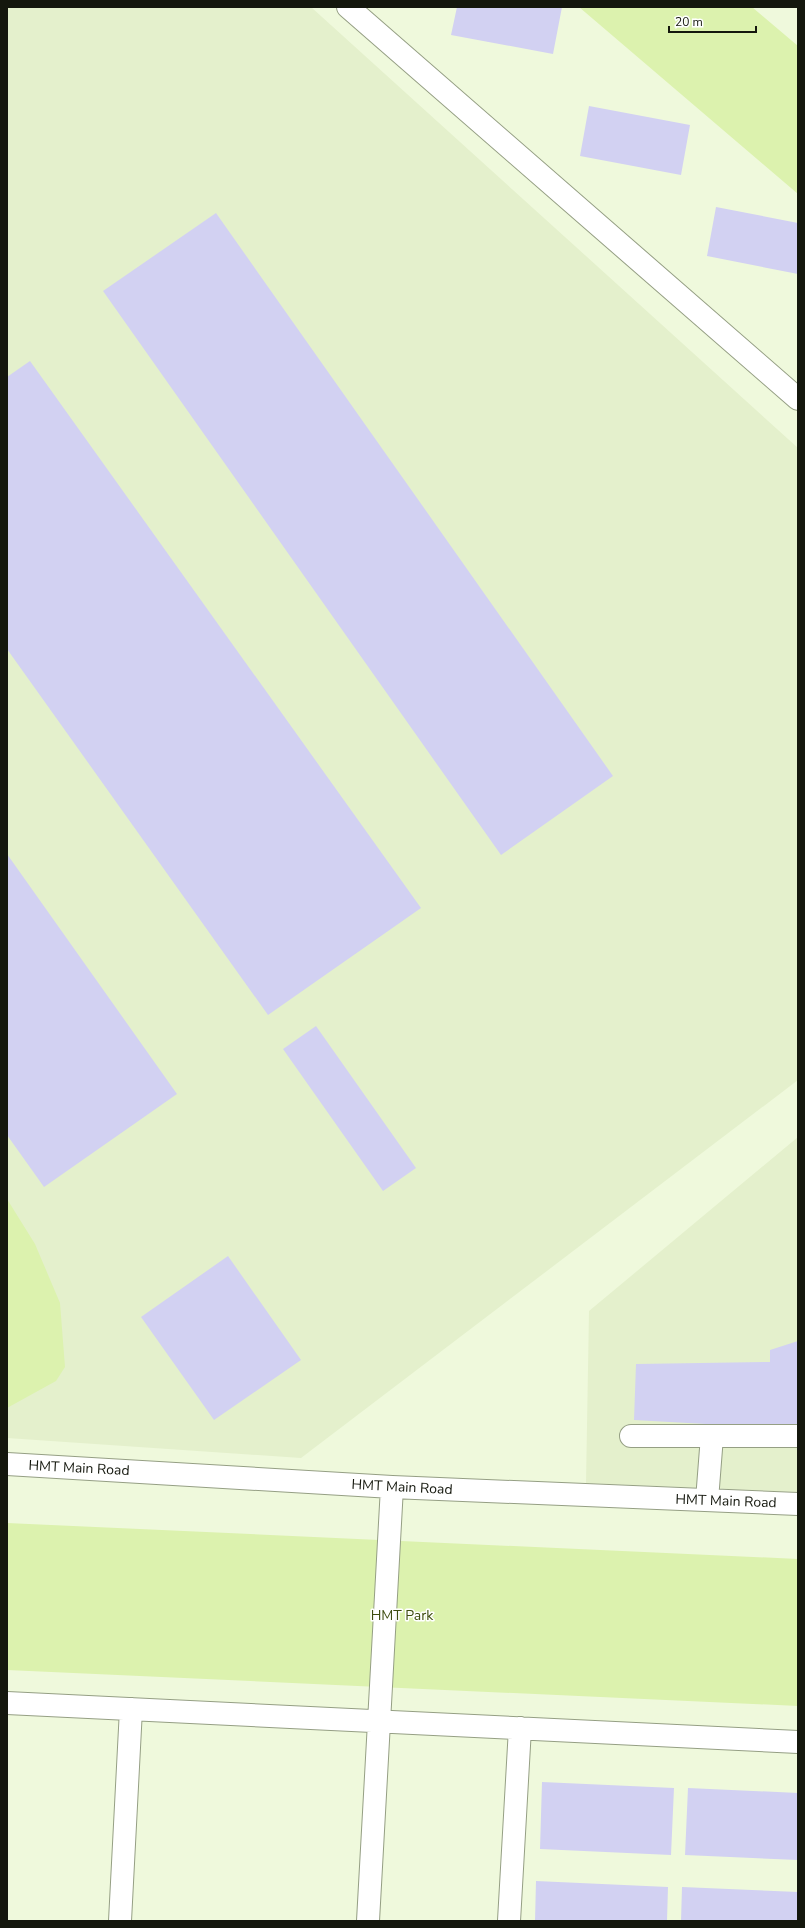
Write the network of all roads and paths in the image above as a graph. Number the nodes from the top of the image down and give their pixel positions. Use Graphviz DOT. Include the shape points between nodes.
graph roads {
  1 [pos="348,7"];
  2 [pos="798,399"];
  3 [pos="631,1436"];
  4 [pos="712,1436"];
  5 [pos="798,1436"];
  6 [pos="7,1464"];
  7 [pos="392,1487"];
  8 [pos="707,1500"];
  9 [pos="798,1504"];
  10 [pos="7,1703"];
  11 [pos="131,1709"];
  12 [pos="378,1722"];
  13 [pos="520,1728"];
  14 [pos="798,1742"];
  15 [pos="120,1921"];
  16 [pos="368,1921"];
  17 [pos="509,1921"];
  1 -- 2 [label="street"];
  3 -- 4 [label="street"];
  4 -- 5 [label="street"];
  4 -- 8 [label="street"];
  6 -- 7 [label="street, HMT Main Road"];
  7 -- 8 [label="street, HMT Main Road"];
  7 -- 12 [label="street"];
  8 -- 9 [label="street, HMT Main Road"];
  10 -- 11 [label="street"];
  11 -- 12 [label="street"];
  11 -- 15 [label="street"];
  12 -- 13 [label="street"];
  12 -- 16 [label="street"];
  13 -- 14 [label="street"];
  13 -- 17 [label="street"];
}
